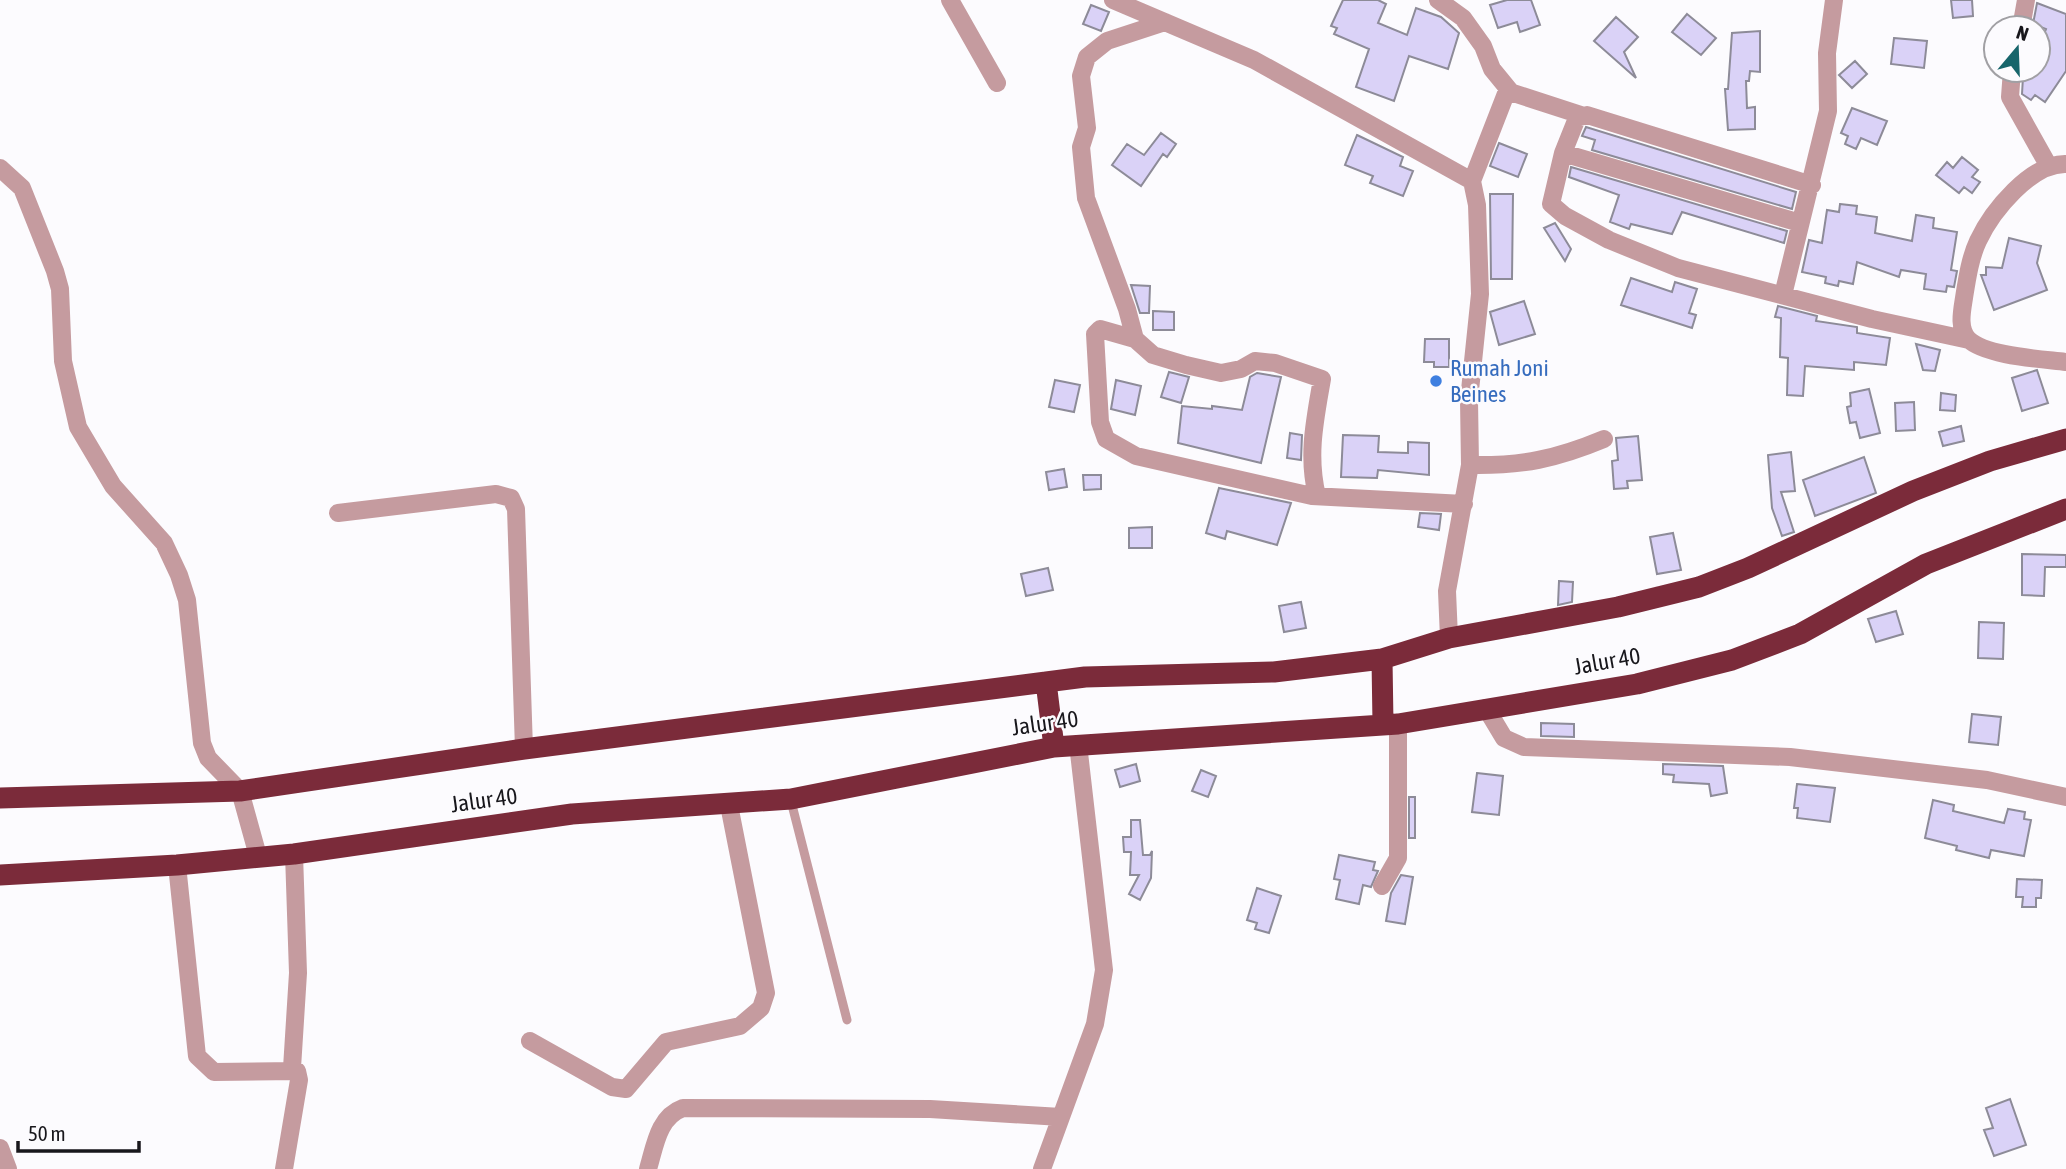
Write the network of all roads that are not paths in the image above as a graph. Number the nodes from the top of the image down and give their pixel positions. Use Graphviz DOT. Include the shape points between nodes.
graph roads {
  1 [pos="950,0"];
  2 [pos="1112,0"];
  3 [pos="1438,0"];
  4 [pos="1835,0"];
  5 [pos="1456,8"];
  6 [pos="1165,22"];
  7 [pos="997,83"];
  8 [pos="2011,84"];
  9 [pos="1510,91"];
  10 [pos="1581,115"];
  11 [pos="1563,153"];
  12 [pos="2057,165"];
  13 [pos="0,168"];
  14 [pos="1472,181"];
  15 [pos="1812,185"];
  16 [pos="1800,223"];
  17 [pos="1783,295"];
  18 [pos="1135,339"];
  19 [pos="1969,340"];
  20 [pos="2066,362"];
  21 [pos="1604,439"];
  22 [pos="2066,439"];
  23 [pos="1470,465"];
  24 [pos="1317,496"];
  25 [pos="1464,505"];
  26 [pos="2066,509"];
  27 [pos="338,513"];
  28 [pos="1449,638"];
  29 [pos="1382,659"];
  30 [pos="1046,682"];
  31 [pos="1486,708"];
  32 [pos="1390,724"];
  33 [pos="1078,744"];
  34 [pos="1054,747"];
  35 [pos="524,750"];
  36 [pos="240,791"];
  37 [pos="2066,797"];
  38 [pos="0,798"];
  39 [pos="791,799"];
  40 [pos="729,805"];
  41 [pos="294,854"];
  42 [pos="258,856"];
  43 [pos="177,865"];
  44 [pos="0,875"];
  45 [pos="1381,886"];
  46 [pos="847,1020"];
  47 [pos="530,1041"];
  48 [pos="292,1068"];
  49 [pos="1061,1117"];
  50 [pos="0,1148"];
  51 [pos="8,1169"];
  52 [pos="284,1169"];
  53 [pos="648,1169"];
  54 [pos="1042,1169"];
  1 -- 7 [label="street"];
  2 -- 6 [label="street"];
  3 -- 5 [label="street"];
  4 -- 15 [label="street" via="1828,43 1828,111"];
  5 -- 9 [label="street"];
  6 -- 14 [label="street" via="1254,60"];
  6 -- 18 [label="street" via="1107,41 1087,57 1081,76 1087,128 1081,147 1086,198"];
  8 -- 12 [label="street" via="2010,97"];
  9 -- 10 [label="street"];
  9 -- 14 [label="street" via="1503,96"];
  10 -- 11 [label="street"];
  10 -- 15 [label="street" via="1599,116"];
  11 -- 16 [label="street"];
  11 -- 17 [label="street" via="1551,193 1555,210 1609,240 1678,268"];
  12 -- 19 [label="street" via="2025,180 1979,238 1961,314"];
  13 -- 36 [label="street" via="22,188 55,271 60,289 62,361 78,427 113,486 164,543 179,575 187,600 202,743 208,758"];
  14 -- 23 [label="street" via="1480,294 1469,400"];
  15 -- 16 [label="street"];
  16 -- 17 [label="street"];
  17 -- 19 [label="street"];
  18 -- 24 [label="street" via="1153,355 1221,373 1255,361 1301,369 1322,379 1312,434 1311,467"];
  18 -- 24 [label="street" via="1100,329 1095,334 1100,422 1106,439 1136,456"];
  19 -- 20 [label="street" via="2014,355"];
  21 -- 23 [label="street" via="1539,462"];
  22 -- 28 [label="highway, Jalur 40" via="1990,461 1913,491 1699,587"];
  23 -- 25 [label="street"];
  24 -- 25 [label="street"];
  25 -- 28 [label="street" via="1447,591"];
  26 -- 31 [label="highway, Jalur 40" via="1926,564 1800,634 1732,660 1637,684"];
  27 -- 35 [label="street" via="496,494 511,498 516,509"];
  28 -- 29 [label="highway, Jalur 40"];
  29 -- 30 [label="highway, Jalur 40" via="1274,671"];
  29 -- 32 [label="highway"];
  30 -- 34 [label="highway"];
  30 -- 35 [label="highway, Jalur 40"];
  31 -- 32 [label="highway, Jalur 40"];
  31 -- 37 [label="street" via="1504,738 1524,747 1790,757 1987,780"];
  32 -- 33 [label="highway, Jalur 40"];
  32 -- 45 [label="street" via="1398,858"];
  33 -- 34 [label="highway, Jalur 40"];
  33 -- 49 [label="street" via="1104,970 1095,1024"];
  34 -- 39 [label="highway, Jalur 40"];
  35 -- 36 [label="highway, Jalur 40"];
  36 -- 38 [label="highway, Jalur 40"];
  36 -- 42 [label="street"];
  39 -- 40 [label="highway, Jalur 40"];
  39 -- 46 [label="lane"];
  40 -- 41 [label="highway, Jalur 40" via="572,814"];
  40 -- 47 [label="street" via="766,993 761,1008 740,1026 666,1042 626,1089 612,1087"];
  41 -- 42 [label="highway, Jalur 40"];
  41 -- 48 [label="street" via="298,973"];
  42 -- 43 [label="highway, Jalur 40"];
  43 -- 44 [label="highway, Jalur 40"];
  43 -- 48 [label="street" via="197,1056 214,1072"];
  48 -- 52 [label="street" via="299,1080"];
  49 -- 53 [label="street" via="930,1109 683,1108 664,1121"];
  49 -- 54 [label="street"];
  50 -- 51 [label="street"];
}
